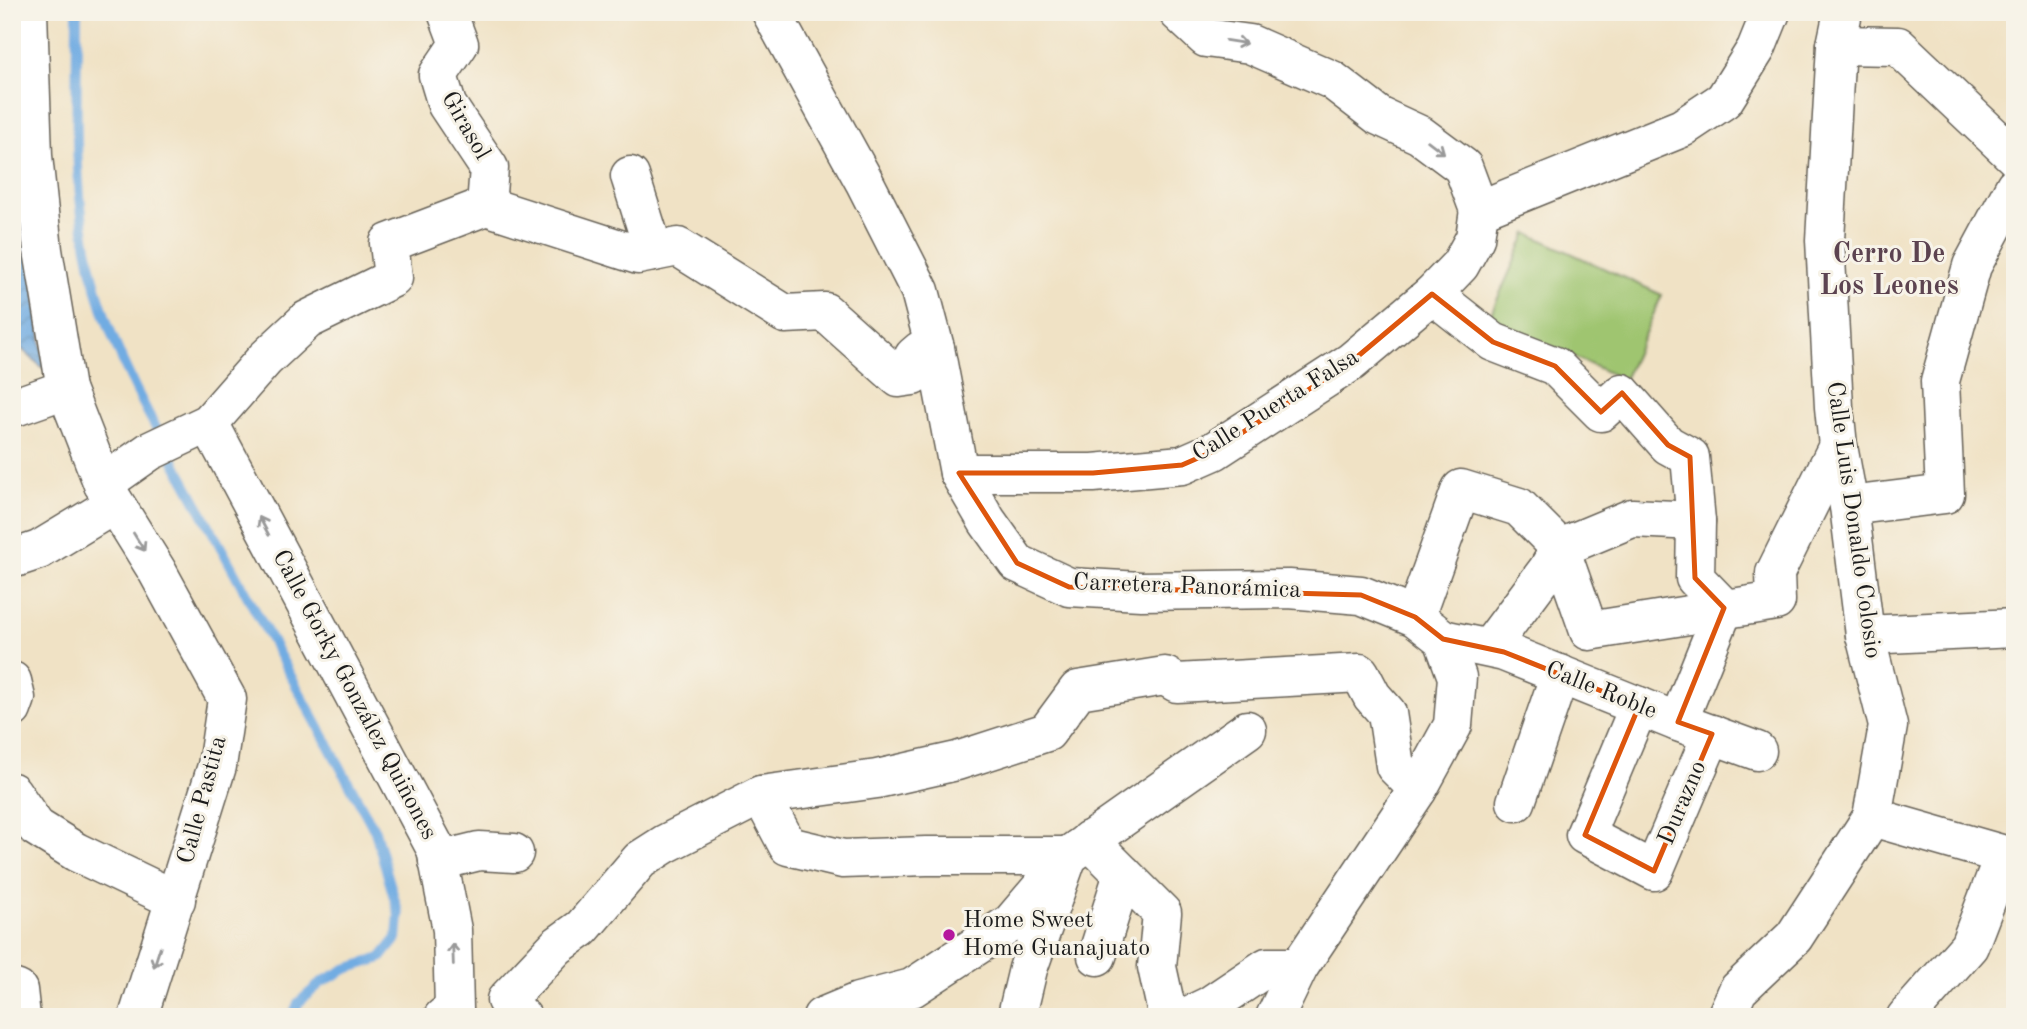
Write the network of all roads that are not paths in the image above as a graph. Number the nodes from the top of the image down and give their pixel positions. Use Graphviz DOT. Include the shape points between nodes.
graph roads {
  1 [pos="28,12"];
  2 [pos="447,12"];
  3 [pos="771,12"];
  4 [pos="1178,12"];
  5 [pos="1771,12"];
  6 [pos="1840,29"];
  7 [pos="23,146"];
  8 [pos="2015,157"];
  9 [pos="630,176"];
  10 [pos="2015,186"];
  11 [pos="486,206"];
  12 [pos="1479,210"];
  13 [pos="654,252"];
  14 [pos="1432,294"];
  15 [pos="935,348"];
  16 [pos="66,389"];
  17 [pos="12,408"];
  18 [pos="199,428"];
  19 [pos="1838,446"];
  20 [pos="959,473"];
  21 [pos="109,494"];
  22 [pos="1849,506"];
  23 [pos="1696,521"];
  24 [pos="1560,548"];
  25 [pos="12,559"];
  26 [pos="1724,608"];
  27 [pos="1429,628"];
  28 [pos="2015,628"];
  29 [pos="1865,635"];
  30 [pos="1489,648"];
  31 [pos="1560,674"];
  32 [pos="12,681"];
  33 [pos="1639,706"];
  34 [pos="12,709"];
  35 [pos="1695,728"];
  36 [pos="1247,730"];
  37 [pos="1757,751"];
  38 [pos="1418,789"];
  39 [pos="12,792"];
  40 [pos="761,794"];
  41 [pos="1516,802"];
  42 [pos="1872,817"];
  43 [pos="1079,848"];
  44 [pos="514,853"];
  45 [pos="2009,856"];
  46 [pos="438,861"];
  47 [pos="1123,874"];
  48 [pos="176,900"];
  49 [pos="1097,956"];
  50 [pos="1300,967"];
  51 [pos="12,988"];
  52 [pos="906,1002"];
  53 [pos="514,1008"];
  54 [pos="1017,1015"];
  55 [pos="21,1017"];
  56 [pos="138,1017"];
  57 [pos="443,1017"];
  58 [pos="822,1017"];
  59 [pos="1168,1017"];
  60 [pos="1186,1017"];
  61 [pos="1275,1017"];
  62 [pos="1726,1017"];
  63 [pos="1906,1017"];
  1 -- 7 [label="street, Calle Pastita"];
  2 -- 11 [label="street, Girasol" via="459,44 438,75 447,105 489,168"];
  3 -- 15 [label="street, Carretera Panorámica" via="920,291"];
  4 -- 12 [label="street, one-way" via="1206,37 1250,44 1332,80 1379,116 1420,135 1463,167"];
  5 -- 12 [label="street" via="1756,50 1724,100 1682,128"];
  6 -- 8 [label="street" via="1898,46"];
  6 -- 19 [label="street, Calle Luis Donaldo Colosio" via="1825,240"];
  7 -- 16 [label="street, Calle Pastita"];
  9 -- 13 [label="street"];
  10 -- 22 [label="street" via="1972,265 1940,381 1945,494"];
  11 -- 13 [label="street" via="638,255"];
  11 -- 18 [label="street" via="389,243 393,278 307,320"];
  12 -- 14 [label="street, Calle Puerta Falsa" via="1475,238 1460,265"];
  13 -- 15 [label="street" via="678,247 785,314 825,312 899,378 913,376 914,356"];
  14 -- 20 [label="street, Calle Puerta Falsa" via="1351,362 1214,451 1182,465 1093,473"];
  14 -- 23 [label="street" via="1493,342 1555,366 1601,412 1622,393 1668,446 1690,457"];
  15 -- 20 [label="street, Carretera Panorámica"];
  16 -- 17 [label="street"];
  16 -- 21 [label="street, Calle Pastita"];
  18 -- 21 [label="street" via="150,451"];
  46 -- 18 [label="street, Calle Gorky González Quiñones, one-way" via="436,849"];
  19 -- 22 [label="street, Calle Luis Donaldo Colosio"];
  19 -- 26 [label="street" via="1775,573 1776,601"];
  20 -- 27 [label="street, Carretera Panorámica" via="1017,563 1069,587 1289,589 1361,595"];
  21 -- 25 [label="street" via="38,550"];
  21 -- 48 [label="street, Calle Pastita, one-way" via="227,699 217,766"];
  22 -- 29 [label="street, Calle Luis Donaldo Colosio"];
  23 -- 24 [label="street" via="1632,518"];
  23 -- 26 [label="street" via="1695,578"];
  24 -- 26 [label="street" via="1589,631"];
  24 -- 27 [label="street" via="1519,507 1461,489"];
  24 -- 30 [label="street"];
  26 -- 35 [label="street, Durazno"];
  27 -- 30 [label="street, Calle Roble"];
  27 -- 38 [label="street" via="1457,677 1453,725"];
  28 -- 29 [label="street"];
  29 -- 42 [label="street, Calle Luis Donaldo Colosio" via="1888,726"];
  30 -- 31 [label="street, Calle Roble"];
  31 -- 33 [label="street, Calle Roble"];
  31 -- 41 [label="street"];
  32 -- 34 [label="street" via="16,698"];
  33 -- 35 [label="street, Calle Roble"];
  33 -- 35 [label="street, Durazno" via="1585,835 1654,871"];
  35 -- 37 [label="street, Calle Roble"];
  36 -- 43 [label="street"];
  38 -- 40 [label="street" via="1395,766 1387,713 1360,673 1177,683 1165,676 1078,690 1047,732 957,761 877,779"];
  38 -- 50 [label="street"];
  39 -- 48 [label="street" via="36,827 76,852"];
  40 -- 43 [label="street" via="788,846 844,859"];
  40 -- 53 [label="street" via="640,860 582,928 557,946"];
  42 -- 45 [label="street"];
  42 -- 62 [label="street, Calle Luis Donaldo Colosio" via="1794,937 1738,990"];
  43 -- 47 [label="street"];
  43 -- 52 [label="street" via="1011,923"];
  43 -- 54 [label="street" via="1028,969"];
  44 -- 46 [label="street" via="478,851"];
  45 -- 63 [label="street" via="1969,946"];
  57 -- 46 [label="street, Calle Gorky González Quiñones, one-way" via="454,1009 454,983 452,930"];
  47 -- 49 [label="street"];
  47 -- 59 [label="street" via="1162,913 1157,967"];
  48 -- 56 [label="street, Calle Pastita, one-way"];
  50 -- 60 [label="street" via="1266,967"];
  50 -- 61 [label="street"];
  51 -- 55 [label="street" via="18,990"];
  52 -- 58 [label="street" via="858,1002"];
}
